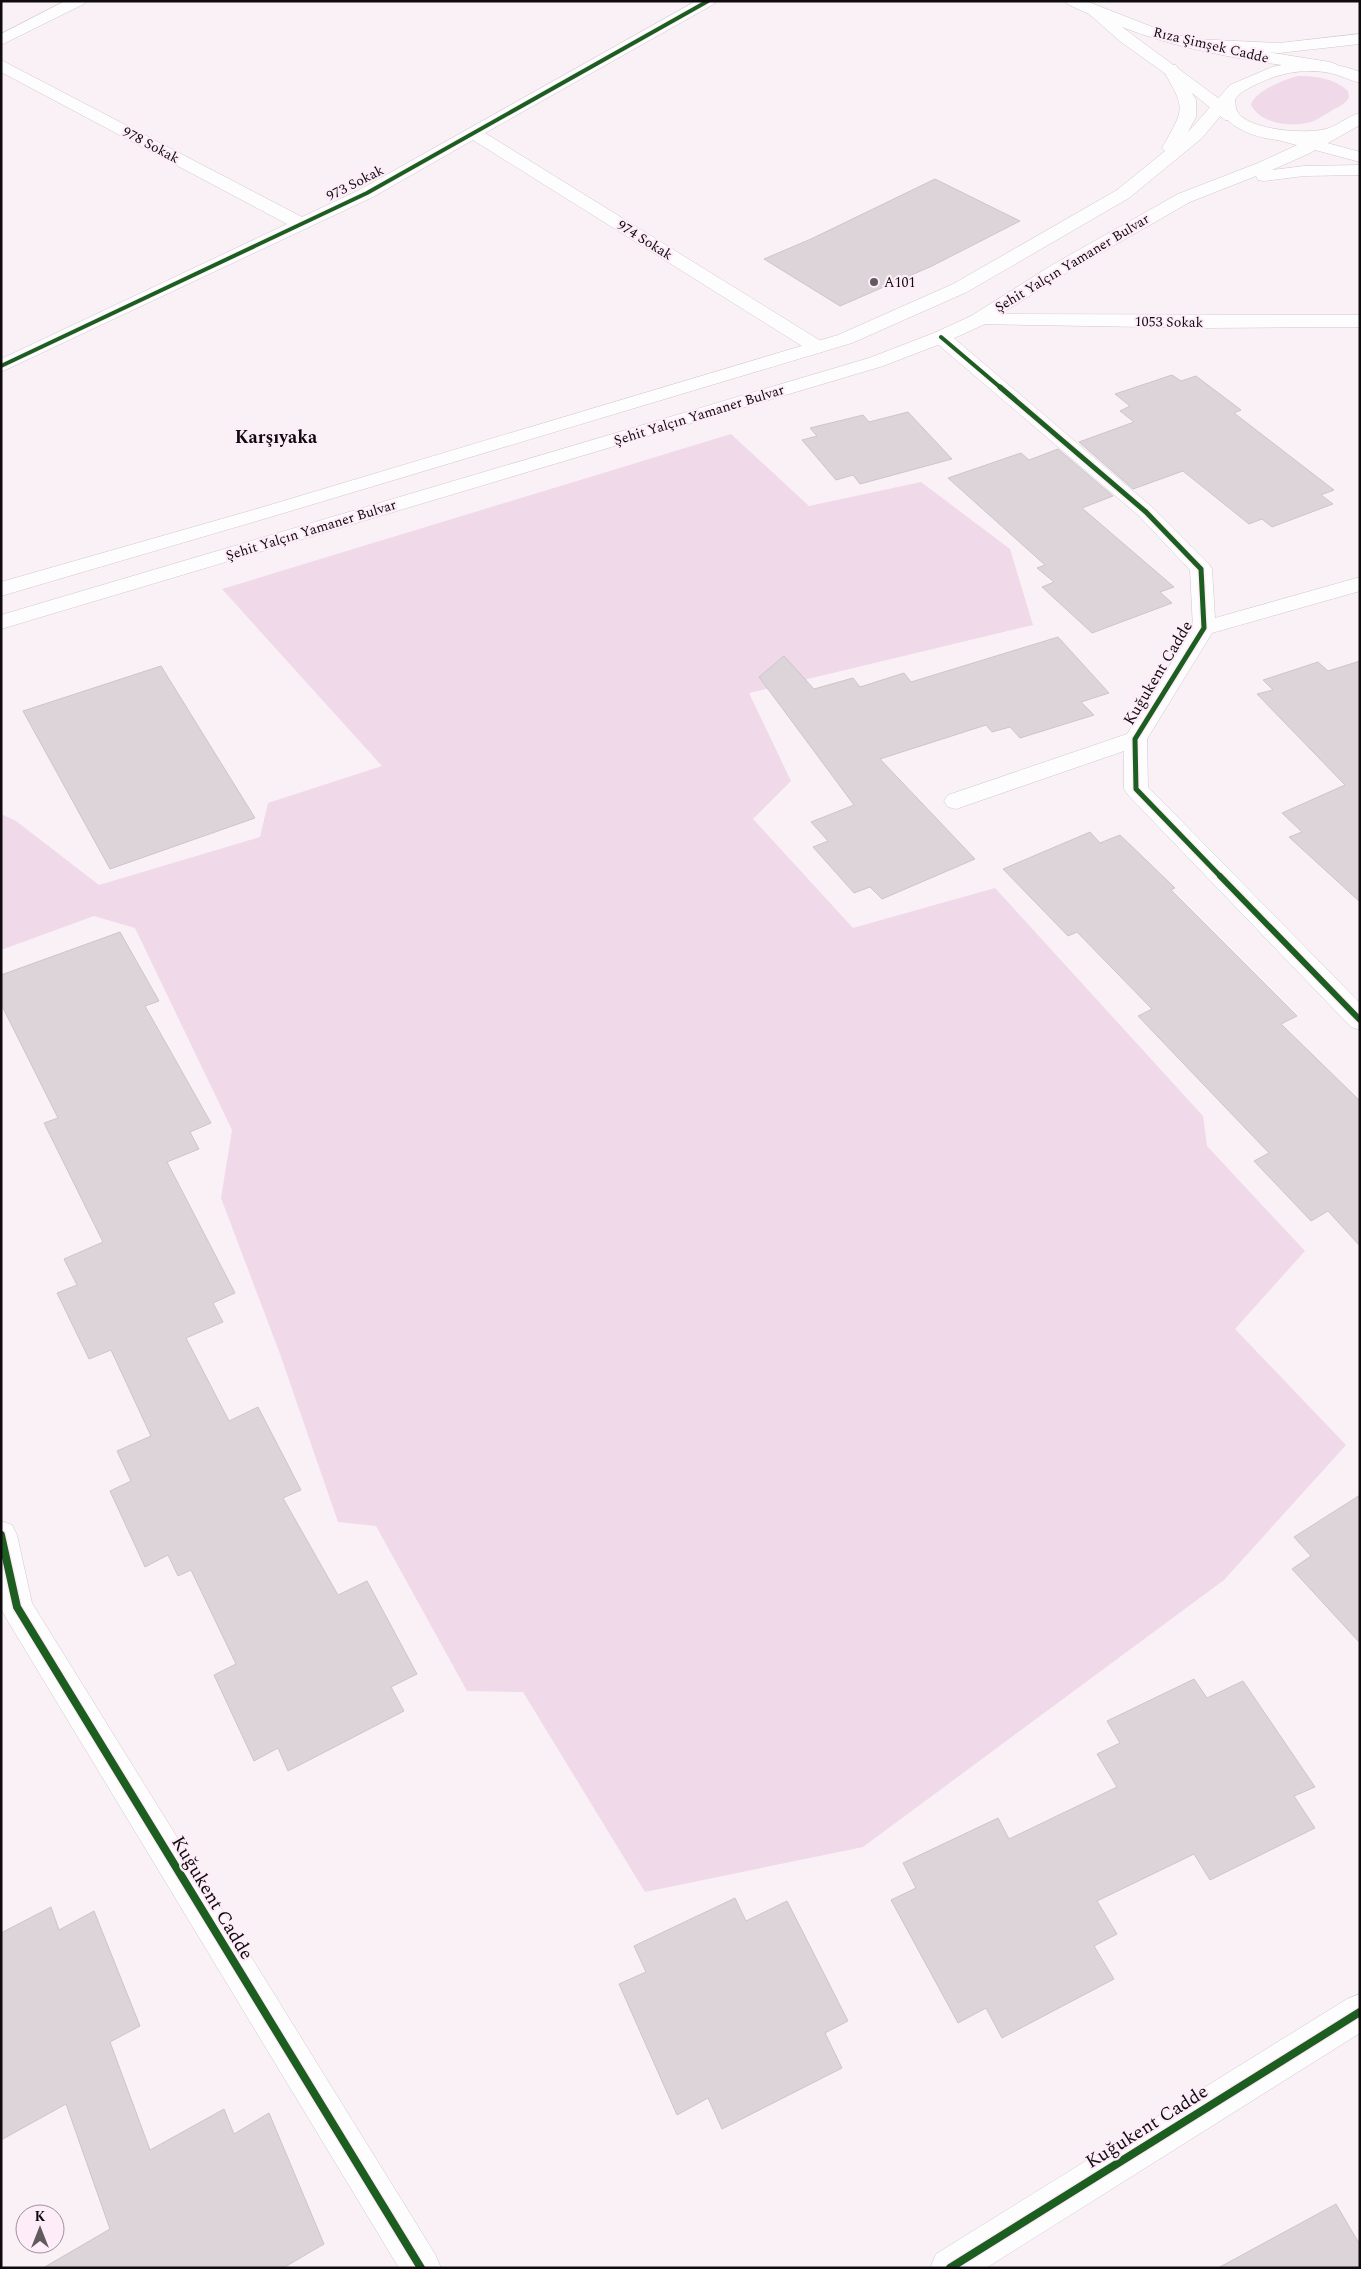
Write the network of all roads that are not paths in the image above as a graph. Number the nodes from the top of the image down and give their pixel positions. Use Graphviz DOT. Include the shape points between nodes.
graph roads {
  1 [pos="78,1"];
  2 [pos="708,1"];
  3 [pos="1073,1"];
  4 [pos="1095,11"];
  5 [pos="1360,39"];
  6 [pos="1,40"];
  7 [pos="1194,44"];
  8 [pos="1360,44"];
  9 [pos="1296,64"];
  10 [pos="1,66"];
  11 [pos="1170,68"];
  12 [pos="1360,78"];
  13 [pos="1226,106"];
  14 [pos="1360,118"];
  15 [pos="1337,129"];
  16 [pos="473,133"];
  17 [pos="1280,136"];
  18 [pos="1313,144"];
  19 [pos="1360,157"];
  20 [pos="1162,162"];
  21 [pos="1360,170"];
  22 [pos="1228,180"];
  23 [pos="301,224"];
  24 [pos="978,320"];
  25 [pos="1360,321"];
  26 [pos="941,337"];
  27 [pos="817,347"];
  28 [pos="1,366"];
  29 [pos="1360,584"];
  30 [pos="3,586"];
  31 [pos="1,622"];
  32 [pos="1204,628"];
  33 [pos="1134,739"];
  34 [pos="956,801"];
  35 [pos="1360,1020"];
  36 [pos="1,1535"];
  37 [pos="1360,2012"];
  38 [pos="421,2268"];
  39 [pos="950,2268"];
  1 -- 6 [label="main road"];
  2 -- 16 [label="main road, 973 Sokak"];
  3 -- 4 [label="main road, Rıza Şimşek Cadde"];
  4 -- 7 [label="main road, Rıza Şimşek Cadde"];
  4 -- 11 [label="main road, Rıza Şimşek Cadde" via="1114,30"];
  5 -- 7 [label="main road" via="1279,48"];
  7 -- 9 [label="main road, Rıza Şimşek Cadde"];
  8 -- 9 [label="main road"];
  9 -- 12 [label="main road" via="1330,67"];
  9 -- 13 [label="main road, Şehit Yalçın Yamaner Bulvar" via="1234,89"];
  10 -- 23 [label="main road, 978 Sokak"];
  11 -- 13 [label="main road, Rıza Şimşek Cadde"];
  11 -- 20 [label="main road" via="1188,100 1188,117"];
  13 -- 17 [label="main road, Rıza Şimşek Cadde" via="1243,124"];
  13 -- 20 [label="main road, Şehit Yalçın Yamaner Bulvar"];
  14 -- 15 [label="main road, Şehit Yalçın Yamaner Bulvar"];
  15 -- 17 [label="main road" via="1301,137"];
  15 -- 18 [label="main road, Şehit Yalçın Yamaner Bulvar"];
  16 -- 23 [label="main road, 973 Sokak" via="367,193"];
  16 -- 27 [label="main road, 974 Sokak"];
  17 -- 18 [label="main road"];
  18 -- 19 [label="main road"];
  18 -- 22 [label="main road, Şehit Yalçın Yamaner Bulvar"];
  20 -- 27 [label="main road, Şehit Yalçın Yamaner Bulvar" via="1123,194 960,288 845,339"];
  21 -- 22 [label="main road" via="1304,171"];
  22 -- 24 [label="main road, Şehit Yalçın Yamaner Bulvar" via="1184,198 1059,269"];
  23 -- 28 [label="main road, 973 Sokak"];
  24 -- 25 [label="main road, 1053 Sokak"];
  24 -- 26 [label="main road, Şehit Yalçın Yamaner Bulvar"];
  26 -- 31 [label="main road, Şehit Yalçın Yamaner Bulvar" via="876,362"];
  26 -- 32 [label="main road, Kuğukent Cadde" via="1146,512 1201,569"];
  27 -- 30 [label="main road, Şehit Yalçın Yamaner Bulvar" via="260,514"];
  29 -- 32 [label="main road"];
  32 -- 33 [label="main road, Kuğukent Cadde"];
  33 -- 34 [label="main road"];
  33 -- 35 [label="main road, Kuğukent Cadde" via="1136,789"];
  36 -- 38 [label="main road, Kuğukent Cadde" via="17,1607"];
  37 -- 39 [label="main road, Kuğukent Cadde"];
}
